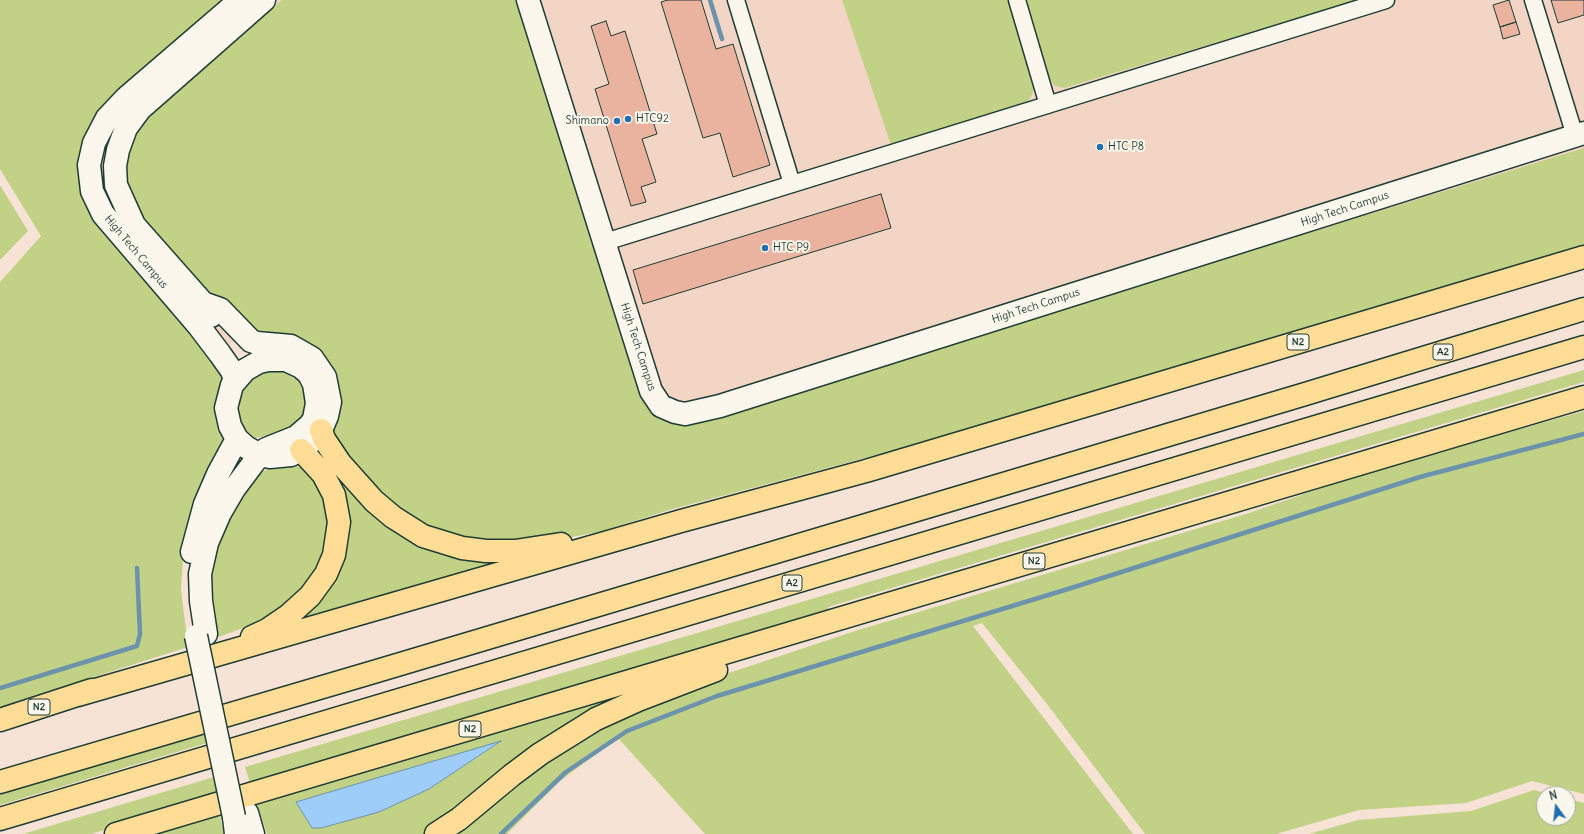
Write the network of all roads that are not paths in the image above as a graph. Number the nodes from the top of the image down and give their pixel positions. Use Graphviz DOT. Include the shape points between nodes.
graph roads {
  1 [pos="240,0"];
  2 [pos="264,0"];
  3 [pos="528,0"];
  4 [pos="736,0"];
  5 [pos="1017,0"];
  6 [pos="1386,0"];
  7 [pos="1533,0"];
  8 [pos="1048,105"];
  9 [pos="1580,135"];
  10 [pos="792,184"];
  11 [pos="605,242"];
  12 [pos="1584,257"];
  13 [pos="1584,309"];
  14 [pos="1584,347"];
  15 [pos="262,353"];
  16 [pos="235,380"];
  17 [pos="1584,397"];
  18 [pos="317,424"];
  19 [pos="237,439"];
  20 [pos="301,450"];
  21 [pos="260,455"];
  22 [pos="681,521"];
  23 [pos="823,624"];
  24 [pos="201,635"];
  25 [pos="78,695"];
  26 [pos="0,720"];
  27 [pos="0,782"];
  28 [pos="0,819"];
  29 [pos="239,821"];
  30 [pos="116,834"];
  31 [pos="253,834"];
  32 [pos="436,834"];
  1 -- 16 [label="street, High Tech Campus" via="126,98 107,118 94,143 89,165 92,191 103,214 198,325 224,360"];
  2 -- 15 [label="street, High Tech Campus" via="140,109 126,128 115,166 116,184 134,225 247,353"];
  3 -- 11 [label="street, High Tech Campus"];
  4 -- 10 [label="street"];
  5 -- 8 [label="street"];
  6 -- 8 [label="street"];
  7 -- 9 [label="street, High Tech Campus"];
  8 -- 10 [label="street"];
  9 -- 11 [label="street, High Tech Campus" via="720,406 685,414 661,406 651,391"];
  10 -- 11 [label="street"];
  12 -- 22 [label="highway, N2" via="866,471"];
  13 -- 27 [label="highway, A2"];
  14 -- 28 [label="highway, A2"];
  15 -- 16 [label="street"];
  15 -- 18 [label="street" via="291,346 312,358 320,368 325,377 330,402 327,416"];
  16 -- 19 [label="street" via="226,408 230,426"];
  17 -- 23 [label="highway, N2"];
  18 -- 20 [label="street" via="315,438"];
  18 -- 21 [label="street" via="310,425 300,435 270,446"];
  18 -- 22 [label="highway, N2" via="340,463 374,501 423,536 448,544 486,551 515,551 557,545 666,518"];
  19 -- 21 [label="street"];
  19 -- 24 [label="street" via="205,504 191,559 189,590"];
  20 -- 21 [label="street" via="279,457"];
  20 -- 25 [label="highway, N2" via="329,484 334,495 339,522 331,565 310,596 289,615 238,644"];
  21 -- 24 [label="street" via="234,489 207,543 203,556 200,590"];
  22 -- 25 [label="highway, N2"];
  23 -- 30 [label="highway, N2"];
  23 -- 32 [label="highway, N2" via="733,664 664,689 596,719 540,754 459,819"];
  24 -- 29 [label="street, bridge"];
  25 -- 26 [label="highway, N2"];
  29 -- 31 [label="street"];
}
